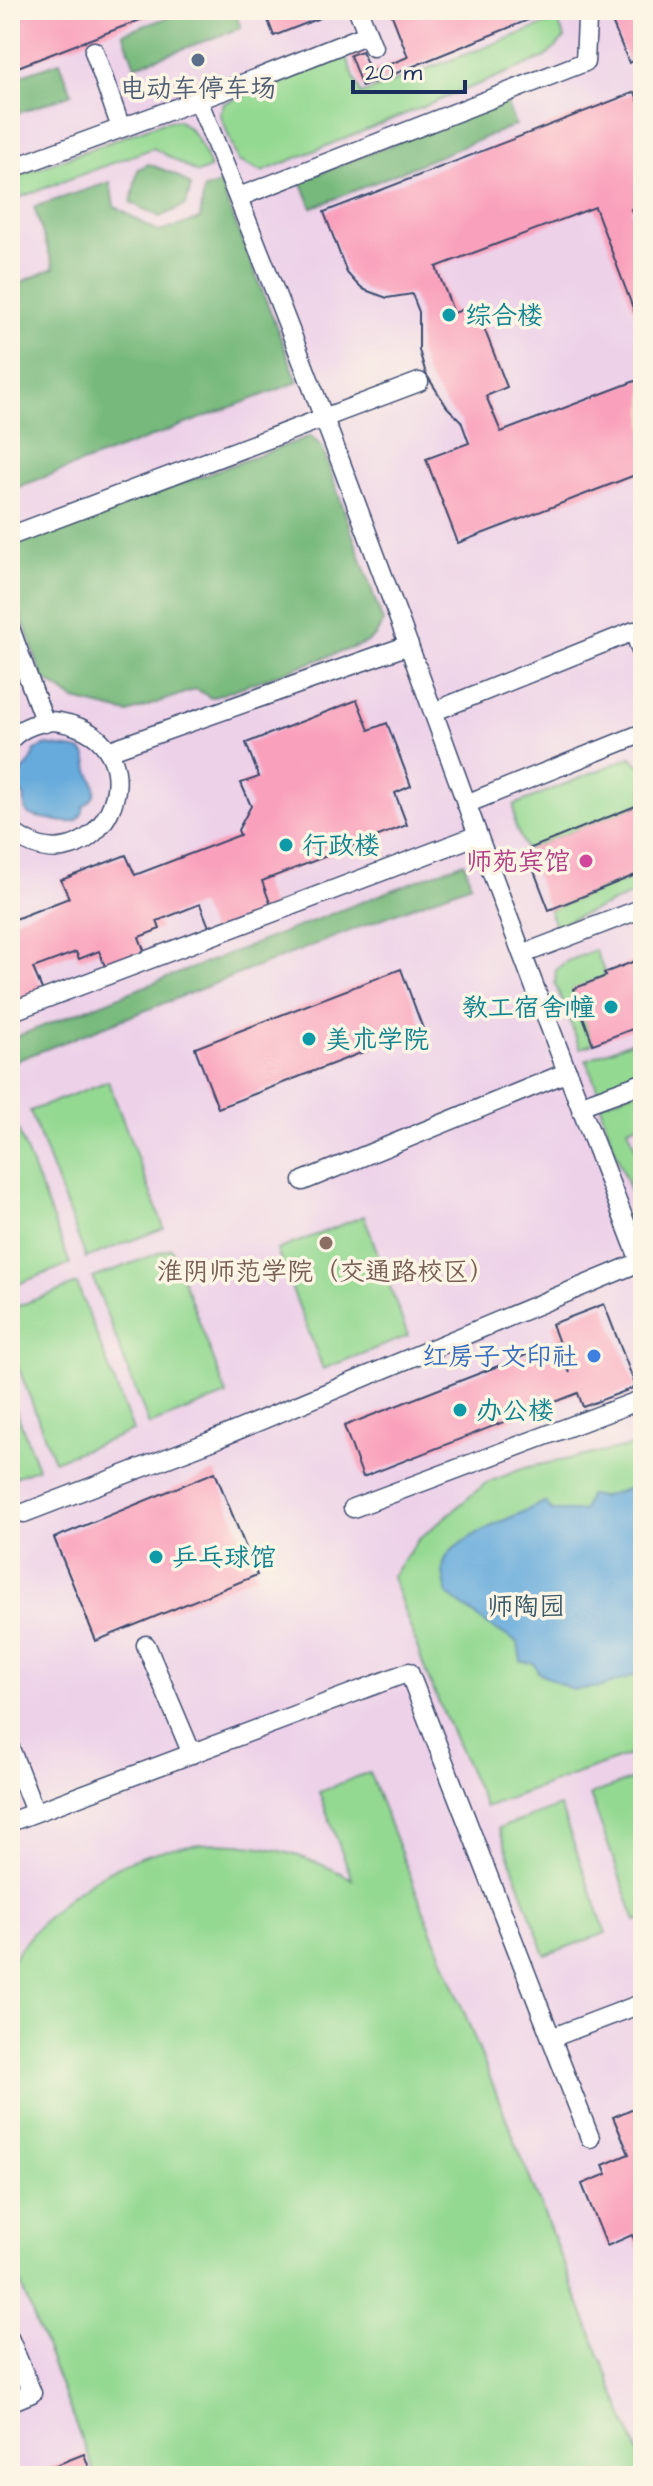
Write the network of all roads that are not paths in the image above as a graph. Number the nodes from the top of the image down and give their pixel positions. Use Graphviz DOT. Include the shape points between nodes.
graph roads {
  1 [pos="358,10"];
  2 [pos="583,10"];
  3 [pos="94,51"];
  4 [pos="198,100"];
  5 [pos="121,128"];
  6 [pos="10,169"];
  7 [pos="239,197"];
  8 [pos="419,382"];
  9 [pos="323,418"];
  10 [pos="10,536"];
  11 [pos="10,628"];
  12 [pos="409,645"];
  13 [pos="643,657"];
  14 [pos="435,711"];
  15 [pos="45,723"];
  16 [pos="12,729"];
  17 [pos="643,733"];
  18 [pos="108,751"];
  19 [pos="466,804"];
  20 [pos="10,830"];
  21 [pos="478,835"];
  22 [pos="643,908"];
  23 [pos="523,954"];
  24 [pos="10,1012"];
  25 [pos="568,1072"];
  26 [pos="643,1083"];
  27 [pos="582,1105"];
  28 [pos="303,1181"];
  29 [pos="641,1259"];
  30 [pos="643,1399"];
  31 [pos="353,1508"];
  32 [pos="24,1513"];
  33 [pos="146,1645"];
  34 [pos="10,1748"];
  35 [pos="192,1754"];
  36 [pos="35,1812"];
  37 [pos="10,1822"];
  38 [pos="643,2003"];
  39 [pos="551,2038"];
  40 [pos="590,2138"];
  41 [pos="10,2340"];
  42 [pos="10,2402"];
  1 -- 4 [label="lane" via="370,40"];
  2 -- 7 [label="lane" via="585,62"];
  3 -- 5 [label="lane"];
  4 -- 5 [label="lane"];
  4 -- 7 [label="lane"];
  5 -- 6 [label="lane"];
  7 -- 9 [label="lane"];
  8 -- 9 [label="lane"];
  9 -- 10 [label="lane"];
  9 -- 12 [label="lane"];
  11 -- 15 [label="lane"];
  12 -- 14 [label="lane"];
  12 -- 18 [label="lane"];
  13 -- 14 [label="lane" via="634,631"];
  14 -- 19 [label="lane"];
  15 -- 16 [label="lane"];
  15 -- 18 [label="lane" via="75,725"];
  17 -- 19 [label="lane"];
  18 -- 20 [label="lane" via="117,792 111,813 98,830 60,848 41,847"];
  19 -- 21 [label="lane"];
  21 -- 23 [label="lane"];
  21 -- 24 [label="lane"];
  22 -- 23 [label="lane"];
  23 -- 25 [label="lane"];
  25 -- 27 [label="lane"];
  25 -- 28 [label="lane"];
  26 -- 27 [label="lane"];
  27 -- 29 [label="lane"];
  29 -- 32 [label="lane" via="266,1419"];
  30 -- 31 [label="lane"];
  33 -- 35 [label="lane"];
  34 -- 36 [label="lane"];
  35 -- 36 [label="lane"];
  35 -- 39 [label="lane" via="409,1672"];
  36 -- 37 [label="lane"];
  38 -- 39 [label="lane"];
  39 -- 40 [label="lane"];
  41 -- 42 [label="lane" via="32,2393"];
}
